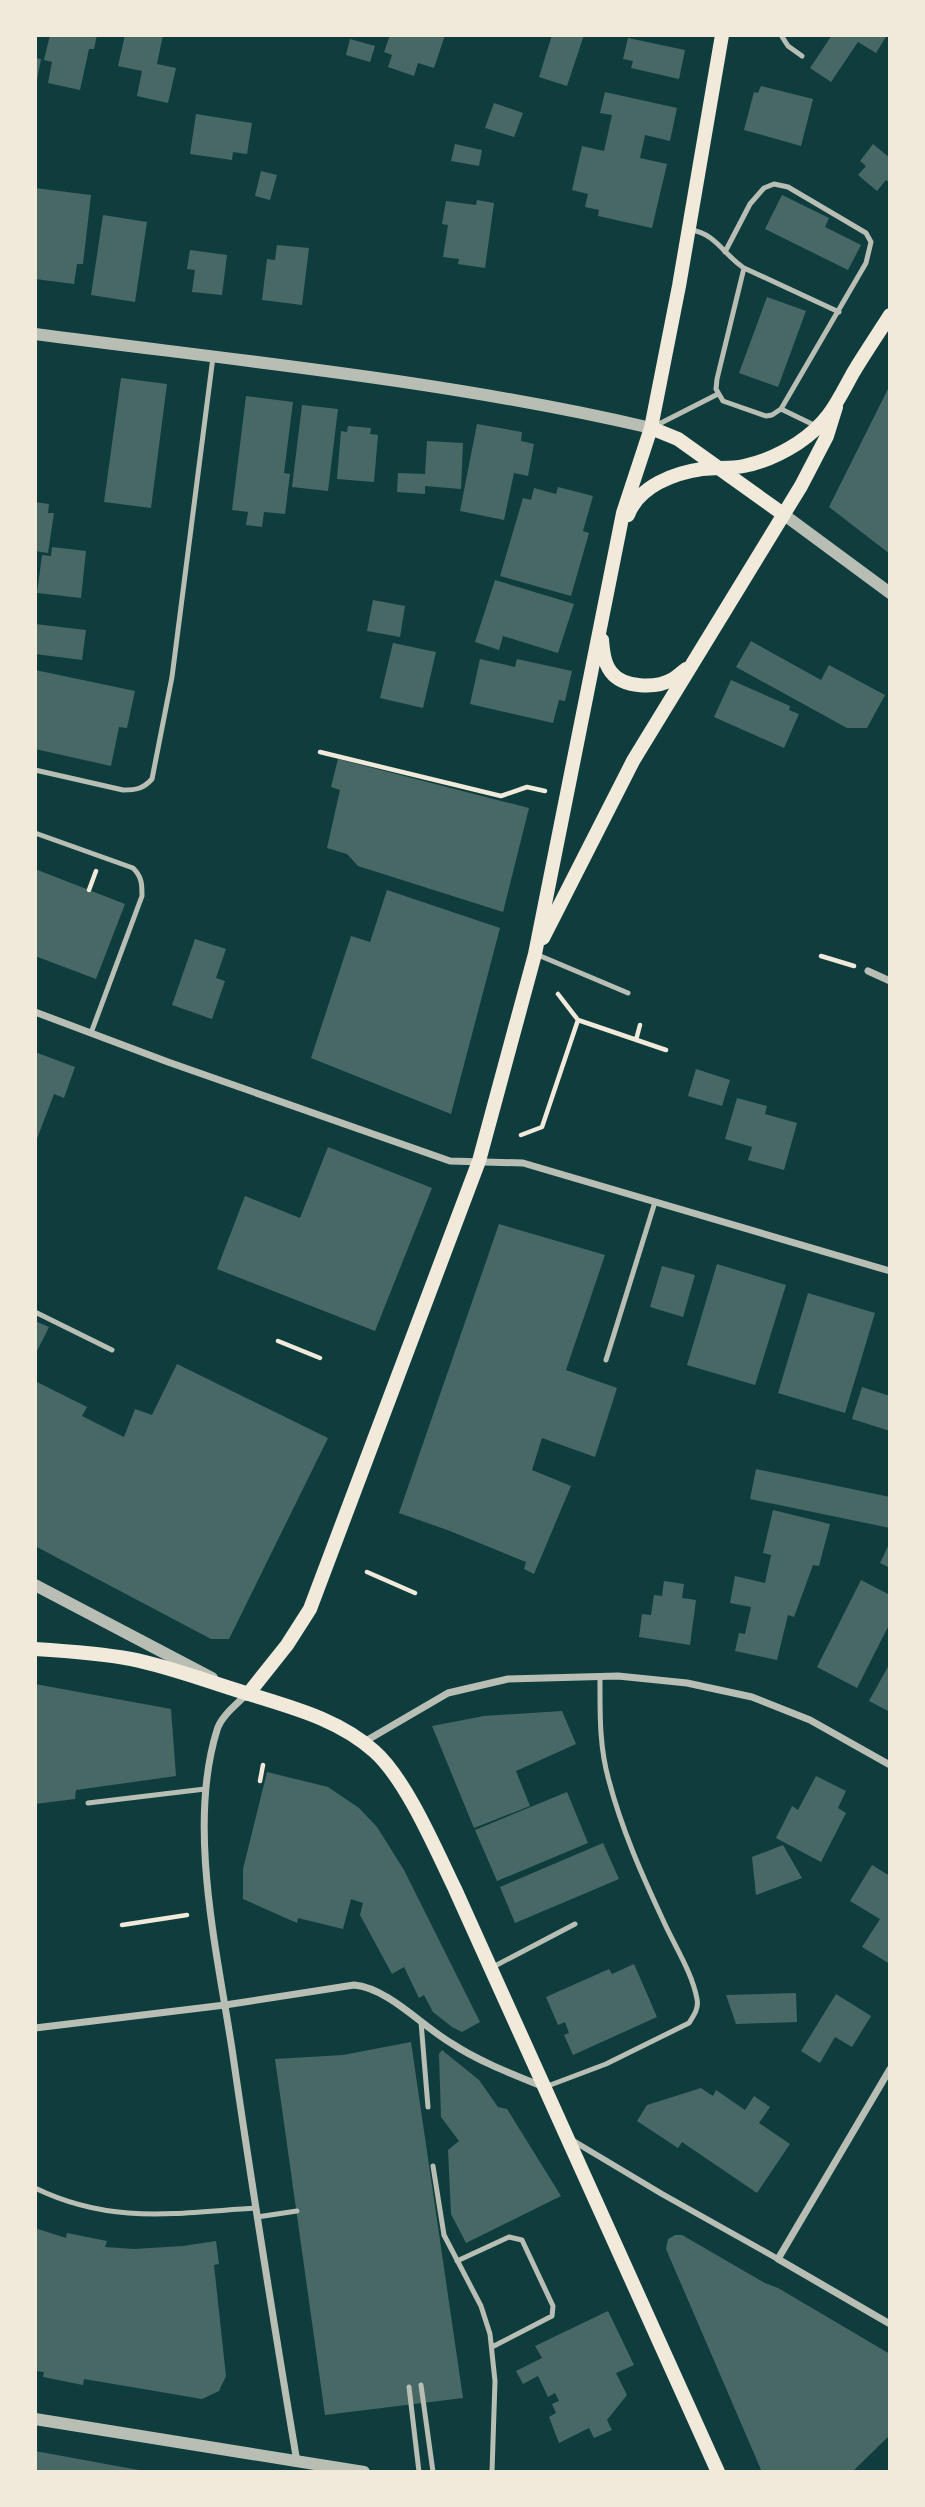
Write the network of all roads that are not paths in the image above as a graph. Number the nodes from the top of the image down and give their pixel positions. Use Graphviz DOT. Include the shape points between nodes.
graph roads {
  1 [pos="722,35"];
  2 [pos="781,35"];
  3 [pos="802,56"];
  4 [pos="688,229"];
  5 [pos="725,252"];
  6 [pos="744,268"];
  7 [pos="839,312"];
  8 [pos="890,314"];
  9 [pos="35,334"];
  10 [pos="213,357"];
  11 [pos="718,394"];
  12 [pos="836,407"];
  13 [pos="781,410"];
  14 [pos="817,427"];
  15 [pos="652,428"];
  16 [pos="719,468"];
  17 [pos="783,514"];
  18 [pos="619,536"];
  19 [pos="890,593"];
  20 [pos="600,628"];
  21 [pos="696,660"];
  22 [pos="35,770"];
  23 [pos="35,833"];
  24 [pos="535,954"];
  25 [pos="868,971"];
  26 [pos="890,981"];
  27 [pos="628,993"];
  28 [pos="35,1012"];
  29 [pos="91,1033"];
  30 [pos="479,1161"];
  31 [pos="655,1202"];
  32 [pos="890,1271"];
  33 [pos="35,1312"];
  34 [pos="113,1350"];
  35 [pos="606,1360"];
  36 [pos="35,1586"];
  37 [pos="35,1649"];
  38 [pos="600,1676"];
  39 [pos="248,1694"];
  40 [pos="363,1742"];
  41 [pos="890,1765"];
  42 [pos="205,1789"];
  43 [pos="88,1803"];
  44 [pos="575,1924"];
  45 [pos="491,1968"];
  46 [pos="225,2005"];
  47 [pos="421,2022"];
  48 [pos="35,2028"];
  49 [pos="890,2069"];
  50 [pos="545,2087"];
  51 [pos="429,2107"];
  52 [pos="569,2138"];
  53 [pos="433,2166"];
  54 [pos="35,2188"];
  55 [pos="297,2211"];
  56 [pos="256,2212"];
  57 [pos="778,2259"];
  58 [pos="457,2261"];
  59 [pos="890,2324"];
  60 [pos="492,2347"];
  61 [pos="421,2385"];
  62 [pos="409,2387"];
  63 [pos="35,2419"];
  64 [pos="297,2462"];
  65 [pos="364,2472"];
  66 [pos="419,2472"];
  67 [pos="433,2472"];
  68 [pos="492,2472"];
  69 [pos="718,2472"];
  1 -- 4 [label="main road"];
  2 -- 3 [label="lane"];
  4 -- 5 [label="lane" via="709,235"];
  4 -- 15 [label="main road"];
  5 -- 6 [label="lane"];
  5 -- 7 [label="lane" via="750,204 764,188 774,184 788,187 866,233 871,242 866,262"];
  6 -- 7 [label="lane"];
  6 -- 11 [label="lane" via="717,379"];
  7 -- 13 [label="lane"];
  8 -- 12 [label="main road"];
  9 -- 10 [label="street"];
  10 -- 15 [label="street" via="474,394"];
  10 -- 22 [label="lane" via="172,677 152,779 145,787 123,790"];
  11 -- 13 [label="lane" via="723,401 766,416"];
  11 -- 15 [label="lane"];
  12 -- 14 [label="main road"];
  12 -- 17 [label="main road" via="827,436"];
  13 -- 14 [label="lane"];
  14 -- 16 [label="main road" via="763,461"];
  15 -- 16 [label="main road" via="678,439"];
  15 -- 18 [label="main road"];
  16 -- 17 [label="main road"];
  16 -- 18 [label="main road" via="676,475 648,489 630,510"];
  17 -- 19 [label="street"];
  17 -- 21 [label="main road"];
  18 -- 20 [label="main road"];
  20 -- 21 [label="main road" via="608,669 627,682 650,685 667,681"];
  20 -- 24 [label="main road"];
  21 -- 24 [label="main road" via="633,761"];
  23 -- 29 [label="lane" via="133,868 142,883 142,896"];
  24 -- 27 [label="lane"];
  24 -- 30 [label="main road"];
  25 -- 26 [label="street"];
  28 -- 29 [label="street"];
  29 -- 30 [label="street" via="450,1161"];
  30 -- 31 [label="street" via="523,1163"];
  30 -- 39 [label="main road" via="310,1609"];
  31 -- 32 [label="street"];
  31 -- 35 [label="lane"];
  33 -- 34 [label="lane"];
  36 -- 39 [label="street"];
  37 -- 39 [label="main road" via="134,1660"];
  38 -- 40 [label="street" via="508,1679 448,1693"];
  38 -- 41 [label="street" via="687,1683 752,1697 825,1727"];
  38 -- 50 [label="lane" via="599,1730 624,1830 698,2001 689,2023 606,2064"];
  39 -- 40 [label="main road" via="310,1712"];
  39 -- 42 [label="street" via="217,1729"];
  40 -- 45 [label="main road" via="398,1781 422,1822"];
  42 -- 43 [label="lane"];
  42 -- 46 [label="street" via="204,1838"];
  44 -- 45 [label="lane"];
  45 -- 50 [label="main road"];
  46 -- 47 [label="street" via="354,1985 372,1989"];
  46 -- 48 [label="street"];
  46 -- 56 [label="street"];
  47 -- 50 [label="street" via="489,2064"];
  47 -- 51 [label="lane"];
  49 -- 57 [label="street"];
  50 -- 52 [label="main road"];
  52 -- 57 [label="street"];
  52 -- 69 [label="main road"];
  53 -- 58 [label="lane" via="444,2235"];
  54 -- 56 [label="lane" via="93,2209 136,2215"];
  55 -- 56 [label="lane"];
  56 -- 64 [label="street"];
  57 -- 59 [label="street"];
  58 -- 60 [label="lane" via="481,2306"];
  58 -- 60 [label="lane" via="509,2237 519,2238 553,2306 552,2316"];
  60 -- 68 [label="lane"];
  61 -- 67 [label="lane"];
  62 -- 66 [label="lane"];
  63 -- 64 [label="street"];
  64 -- 65 [label="street"];
}
